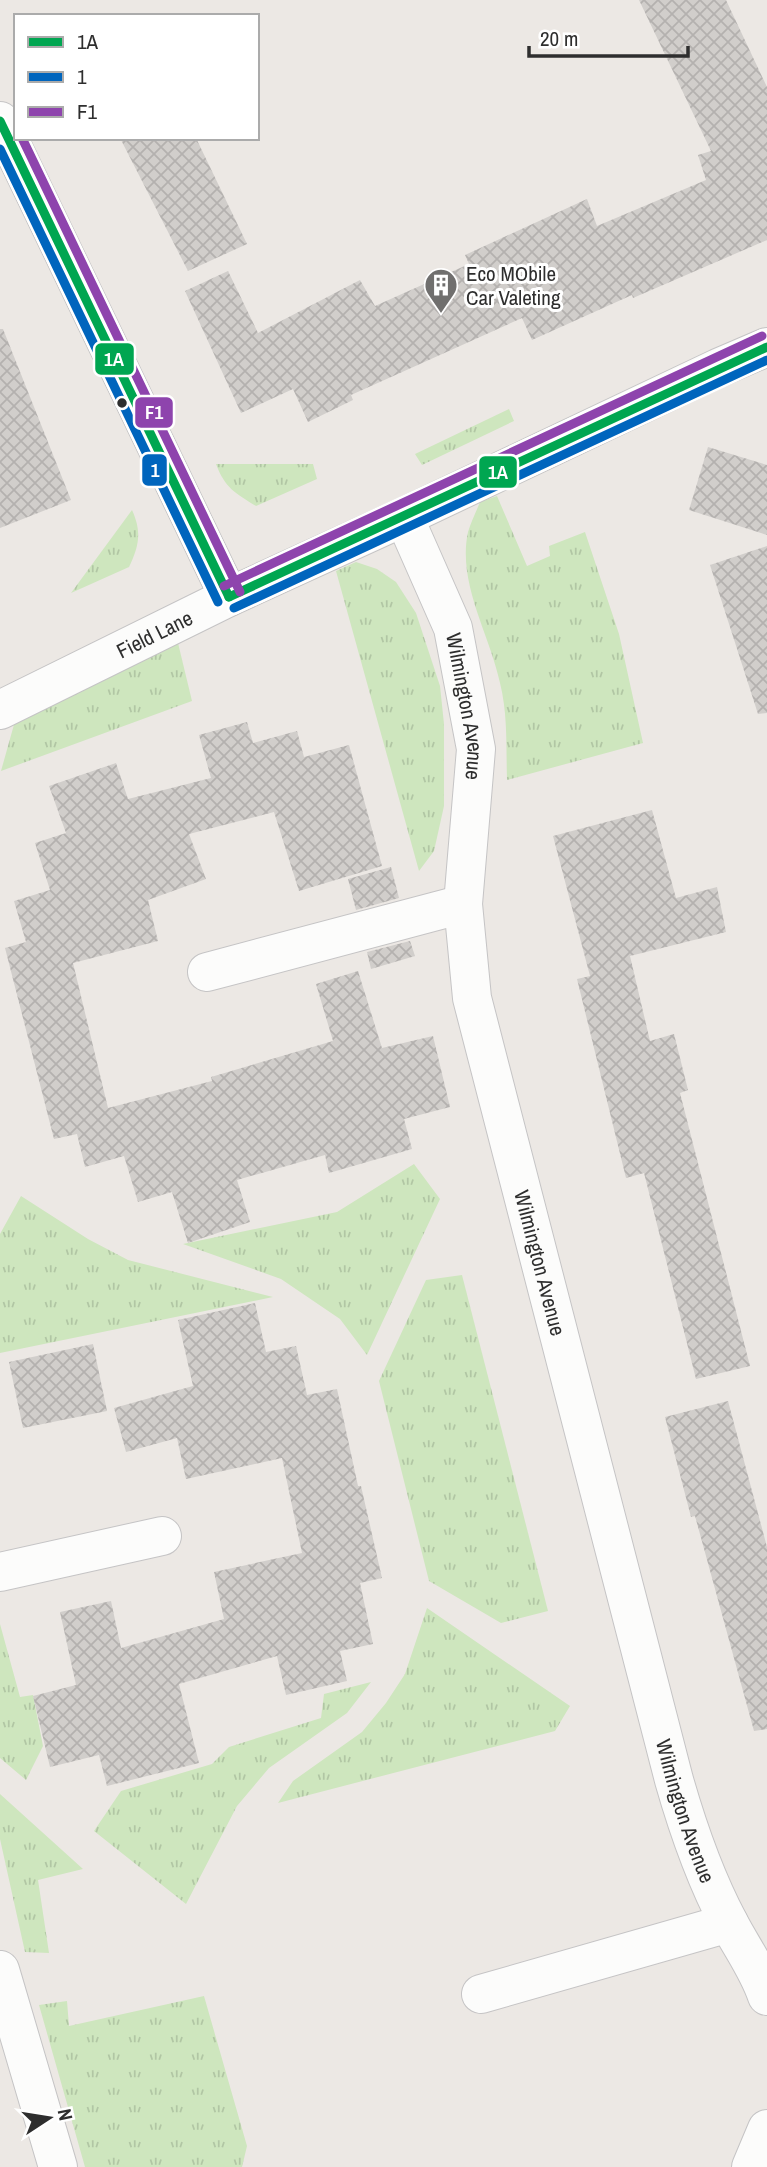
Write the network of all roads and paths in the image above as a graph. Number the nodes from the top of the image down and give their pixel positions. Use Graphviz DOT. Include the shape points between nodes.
graph roads {
  1 [pos="2,131"];
  2 [pos="767,347"];
  3 [pos="404,517"];
  4 [pos="229,597"];
  5 [pos="0,710"];
  6 [pos="463,904"];
  7 [pos="207,972"];
  8 [pos="162,1535"];
  9 [pos="0,1572"];
  10 [pos="729,1923"];
  11 [pos="0,1970"];
  12 [pos="481,1994"];
  13 [pos="767,1996"];
  14 [pos="767,2129"];
  15 [pos="58,2167"];
  16 [pos="751,2167"];
  1 -- 4 [label="street"];
  2 -- 3 [label="street, Field Lane"];
  3 -- 4 [label="street, Field Lane"];
  3 -- 6 [label="street, Wilmington Avenue" via="453,628 475,749"];
  4 -- 5 [label="street, Field Lane"];
  6 -- 7 [label="street"];
  6 -- 10 [label="street, Wilmington Avenue" via="472,998 663,1740 690,1833"];
  8 -- 9 [label="street"];
  10 -- 12 [label="street"];
  10 -- 13 [label="street, Wilmington Avenue" via="760,1974"];
  11 -- 15 [label="street"];
  14 -- 16 [label="street"];
}
